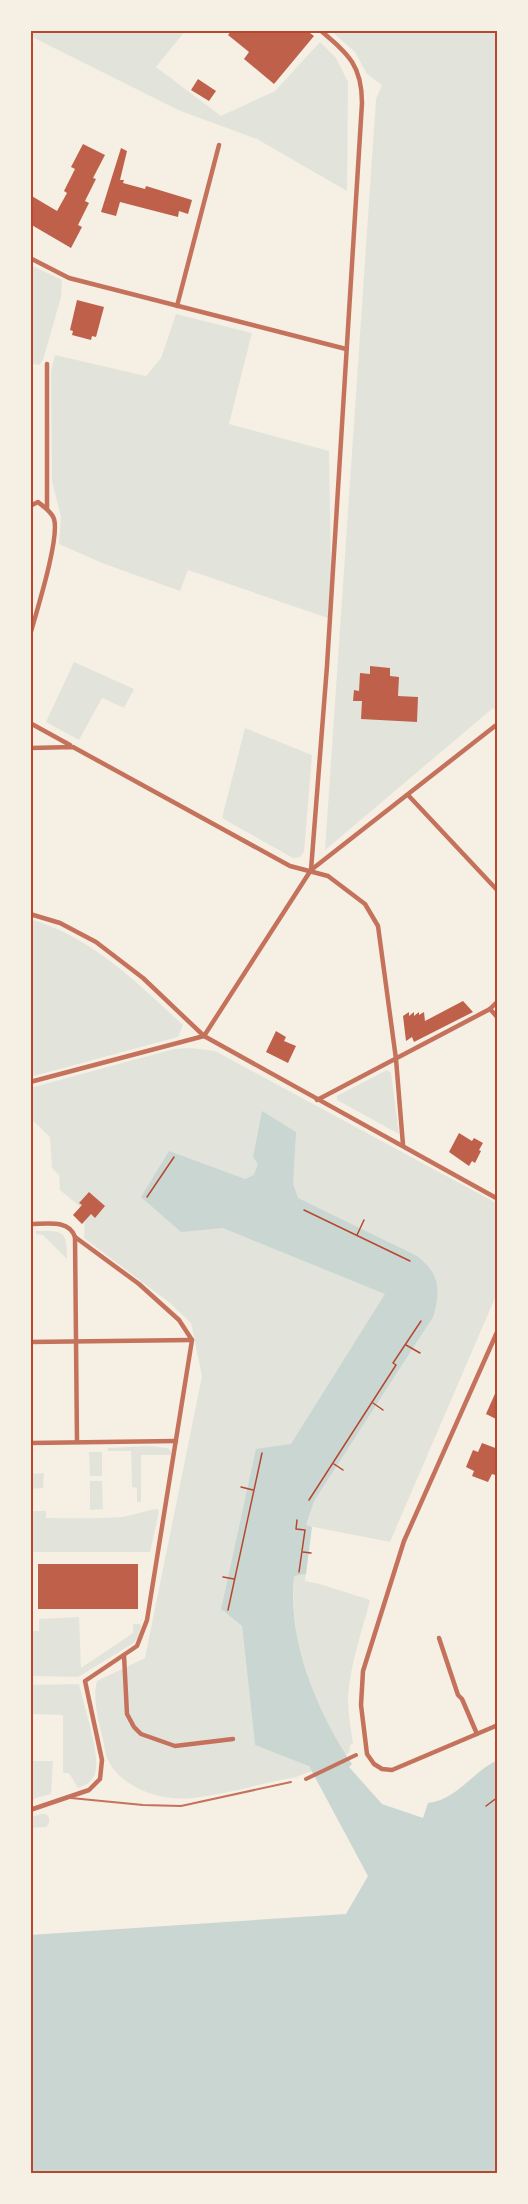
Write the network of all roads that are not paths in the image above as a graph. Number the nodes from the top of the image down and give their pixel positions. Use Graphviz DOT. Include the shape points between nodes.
graph roads {
  1 [pos="320,30"];
  2 [pos="219,145"];
  3 [pos="30,258"];
  4 [pos="177,306"];
  5 [pos="346,349"];
  6 [pos="47,364"];
  7 [pos="30,506"];
  8 [pos="47,509"];
  9 [pos="30,635"];
  10 [pos="30,723"];
  11 [pos="495,726"];
  12 [pos="73,747"];
  13 [pos="30,748"];
  14 [pos="408,795"];
  15 [pos="311,870"];
  16 [pos="498,891"];
  17 [pos="30,914"];
  18 [pos="498,1002"];
  19 [pos="490,1009"];
  20 [pos="498,1018"];
  21 [pos="204,1036"];
  22 [pos="396,1059"];
  23 [pos="30,1082"];
  24 [pos="317,1100"];
  25 [pos="403,1145"];
  26 [pos="498,1198"];
  27 [pos="30,1224"];
  28 [pos="75,1237"];
  29 [pos="498,1330"];
  30 [pos="192,1340"];
  31 [pos="76,1341"];
  32 [pos="30,1342"];
  33 [pos="176,1441"];
  34 [pos="77,1442"];
  35 [pos="30,1443"];
  36 [pos="439,1638"];
  37 [pos="124,1655"];
  38 [pos="498,1725"];
  39 [pos="477,1734"];
  40 [pos="233,1739"];
  41 [pos="356,1755"];
  42 [pos="306,1779"];
  43 [pos="291,1782"];
  44 [pos="69,1797"];
  45 [pos="30,1810"];
  1 -- 5 [label="street" via="357,67 362,83"];
  2 -- 4 [label="street"];
  3 -- 4 [label="street" via="69,278"];
  4 -- 5 [label="street"];
  5 -- 15 [label="street"];
  6 -- 8 [label="street"];
  7 -- 8 [label="street" via="38,502"];
  8 -- 9 [label="street" via="54,519 55,534"];
  10 -- 12 [label="street"];
  11 -- 14 [label="street"];
  12 -- 13 [label="street"];
  12 -- 15 [label="street" via="290,866"];
  14 -- 15 [label="street"];
  14 -- 16 [label="street"];
  15 -- 21 [label="street"];
  15 -- 22 [label="street" via="328,876 365,904 378,926"];
  17 -- 21 [label="street" via="60,923 96,942 143,978"];
  18 -- 19 [label="street"];
  19 -- 20 [label="street"];
  19 -- 22 [label="street"];
  21 -- 23 [label="street"];
  21 -- 24 [label="street"];
  22 -- 24 [label="street"];
  22 -- 25 [label="street"];
  24 -- 25 [label="street"];
  25 -- 26 [label="street"];
  27 -- 28 [label="street" via="67,1225"];
  28 -- 30 [label="street" via="139,1284 179,1320"];
  28 -- 31 [label="street"];
  29 -- 39 [label="street" via="404,1541 363,1671 361,1705 367,1754 382,1769 392,1770"];
  30 -- 31 [label="street"];
  30 -- 33 [label="street"];
  31 -- 32 [label="street"];
  31 -- 34 [label="street"];
  33 -- 34 [label="street"];
  33 -- 37 [label="street" via="147,1620 137,1646"];
  34 -- 35 [label="street"];
  36 -- 39 [label="street" via="458,1695"];
  37 -- 40 [label="street" via="127,1714 141,1734 175,1746"];
  37 -- 44 [label="street" via="85,1681 102,1760 100,1779 89,1790"];
  38 -- 39 [label="street"];
  41 -- 42 [label="street"];
  43 -- 44 [label="lane" via="181,1806"];
  44 -- 45 [label="street"];
}
